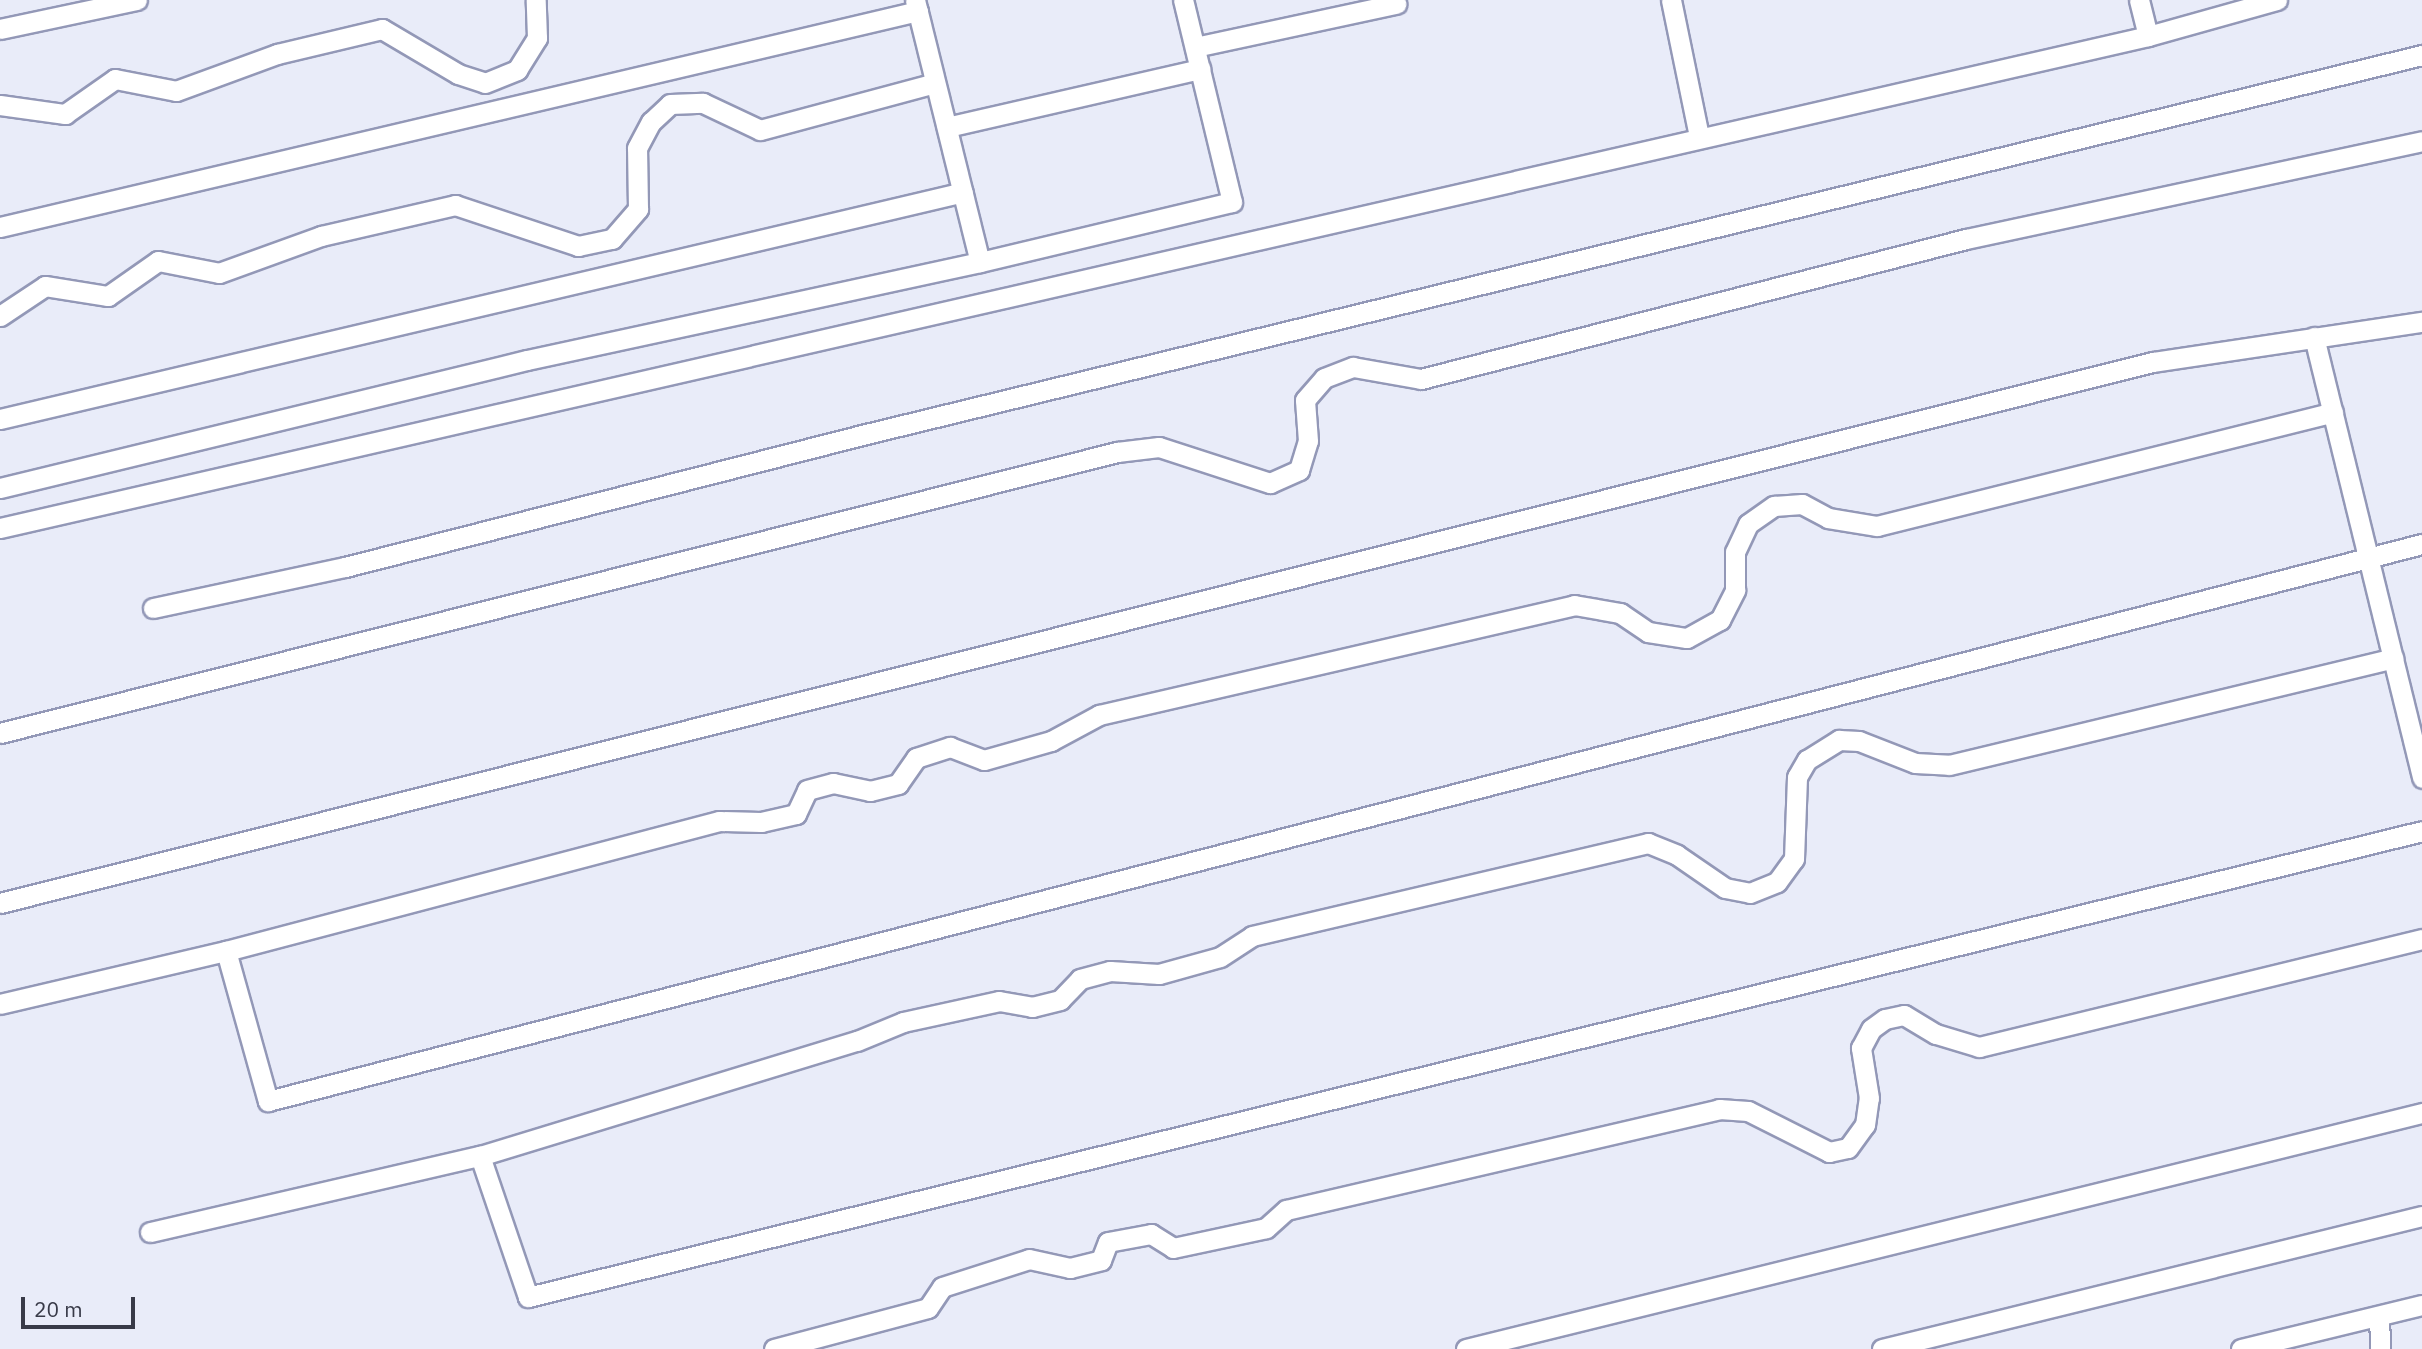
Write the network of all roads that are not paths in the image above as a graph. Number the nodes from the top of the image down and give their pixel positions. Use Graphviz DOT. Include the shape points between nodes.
graph roads {
  1 [pos="137,0"];
  2 [pos="536,0"];
  3 [pos="1183,0"];
  4 [pos="1671,0"];
  5 [pos="2139,0"];
  6 [pos="2277,0"];
  7 [pos="1396,4"];
  8 [pos="916,5"];
  9 [pos="2210,8"];
  10 [pos="0,29"];
  11 [pos="2148,36"];
  12 [pos="1195,47"];
  13 [pos="2422,55"];
  14 [pos="1200,69"];
  15 [pos="936,83"];
  16 [pos="0,105"];
  17 [pos="947,127"];
  18 [pos="1699,137"];
  19 [pos="2422,141"];
  20 [pos="963,192"];
  21 [pos="0,227"];
  22 [pos="980,262"];
  23 [pos="0,316"];
  24 [pos="2422,322"];
  25 [pos="2314,337"];
  26 [pos="2333,412"];
  27 [pos="0,419"];
  28 [pos="0,488"];
  29 [pos="0,528"];
  30 [pos="2422,544"];
  31 [pos="2368,556"];
  32 [pos="153,608"];
  33 [pos="2393,658"];
  34 [pos="0,733"];
  35 [pos="2422,778"];
  36 [pos="2422,831"];
  37 [pos="0,903"];
  38 [pos="2422,939"];
  39 [pos="226,951"];
  40 [pos="0,1004"];
  41 [pos="2422,1113"];
  42 [pos="480,1156"];
  43 [pos="2422,1216"];
  44 [pos="150,1232"];
  45 [pos="2422,1305"];
  46 [pos="2379,1316"];
  47 [pos="774,1349"];
  48 [pos="1466,1349"];
  49 [pos="1882,1349"];
  50 [pos="2241,1349"];
  51 [pos="2380,1349"];
  1 -- 10 [label="lane"];
  2 -- 16 [label="lane" via="537,38 517,70 485,83 458,74 383,29 277,54 176,91 115,79 65,114"];
  3 -- 12 [label="lane"];
  4 -- 18 [label="lane"];
  5 -- 11 [label="lane"];
  6 -- 9 [label="lane"];
  7 -- 12 [label="lane"];
  8 -- 15 [label="lane"];
  8 -- 21 [label="lane"];
  9 -- 11 [label="lane"];
  11 -- 18 [label="lane"];
  12 -- 14 [label="lane"];
  13 -- 32 [label="lane" via="862,435 345,567"];
  14 -- 17 [label="lane"];
  14 -- 22 [label="lane" via="1232,202"];
  15 -- 17 [label="lane"];
  15 -- 23 [label="lane" via="760,130 702,103 670,104 651,122 637,149 638,209 612,239 578,246 454,205 321,236 219,273 158,261 108,296 45,286"];
  17 -- 20 [label="lane"];
  18 -- 29 [label="lane"];
  19 -- 34 [label="lane" via="1966,239 1421,379 1353,367 1324,378 1305,400 1308,441 1299,470 1270,483 1159,447 1117,452"];
  20 -- 22 [label="lane"];
  20 -- 27 [label="lane"];
  22 -- 28 [label="lane" via="527,360"];
  24 -- 25 [label="lane"];
  25 -- 26 [label="lane"];
  25 -- 37 [label="lane" via="2141,365"];
  26 -- 31 [label="lane"];
  26 -- 39 [label="lane" via="1877,526 1828,518 1802,504 1774,506 1748,524 1739,543 1735,590 1720,620 1687,638 1648,632 1620,613 1574,605 1099,715 1051,741 984,760 950,747 916,758 898,784 870,791 833,783 807,790 796,814 761,822 719,821"];
  30 -- 31 [label="lane"];
  31 -- 33 [label="lane"];
  31 -- 39 [label="lane" via="268,1101"];
  33 -- 35 [label="lane"];
  33 -- 42 [label="lane" via="1949,765 1915,763 1859,741 1839,740 1807,760 1797,777 1794,859 1777,882 1750,893 1725,888 1677,855 1648,843 1252,936 1220,957 1159,974 1110,971 1080,979 1060,1000 1032,1007 999,1001 903,1022 857,1041"];
  36 -- 42 [label="lane" via="528,1297"];
  38 -- 47 [label="lane" via="1979,1047 1936,1034 1904,1015 1885,1018 1871,1029 1861,1048 1867,1112 1865,1125 1848,1148 1829,1152 1748,1111 1719,1110 1286,1210 1266,1228 1173,1248 1151,1234 1108,1242 1101,1260 1070,1268 1029,1259 942,1287 929,1308"];
  39 -- 40 [label="lane"];
  41 -- 48 [label="lane"];
  42 -- 44 [label="lane"];
  43 -- 49 [label="lane"];
  45 -- 46 [label="lane"];
  46 -- 50 [label="lane"];
  46 -- 51 [label="lane"];
}
